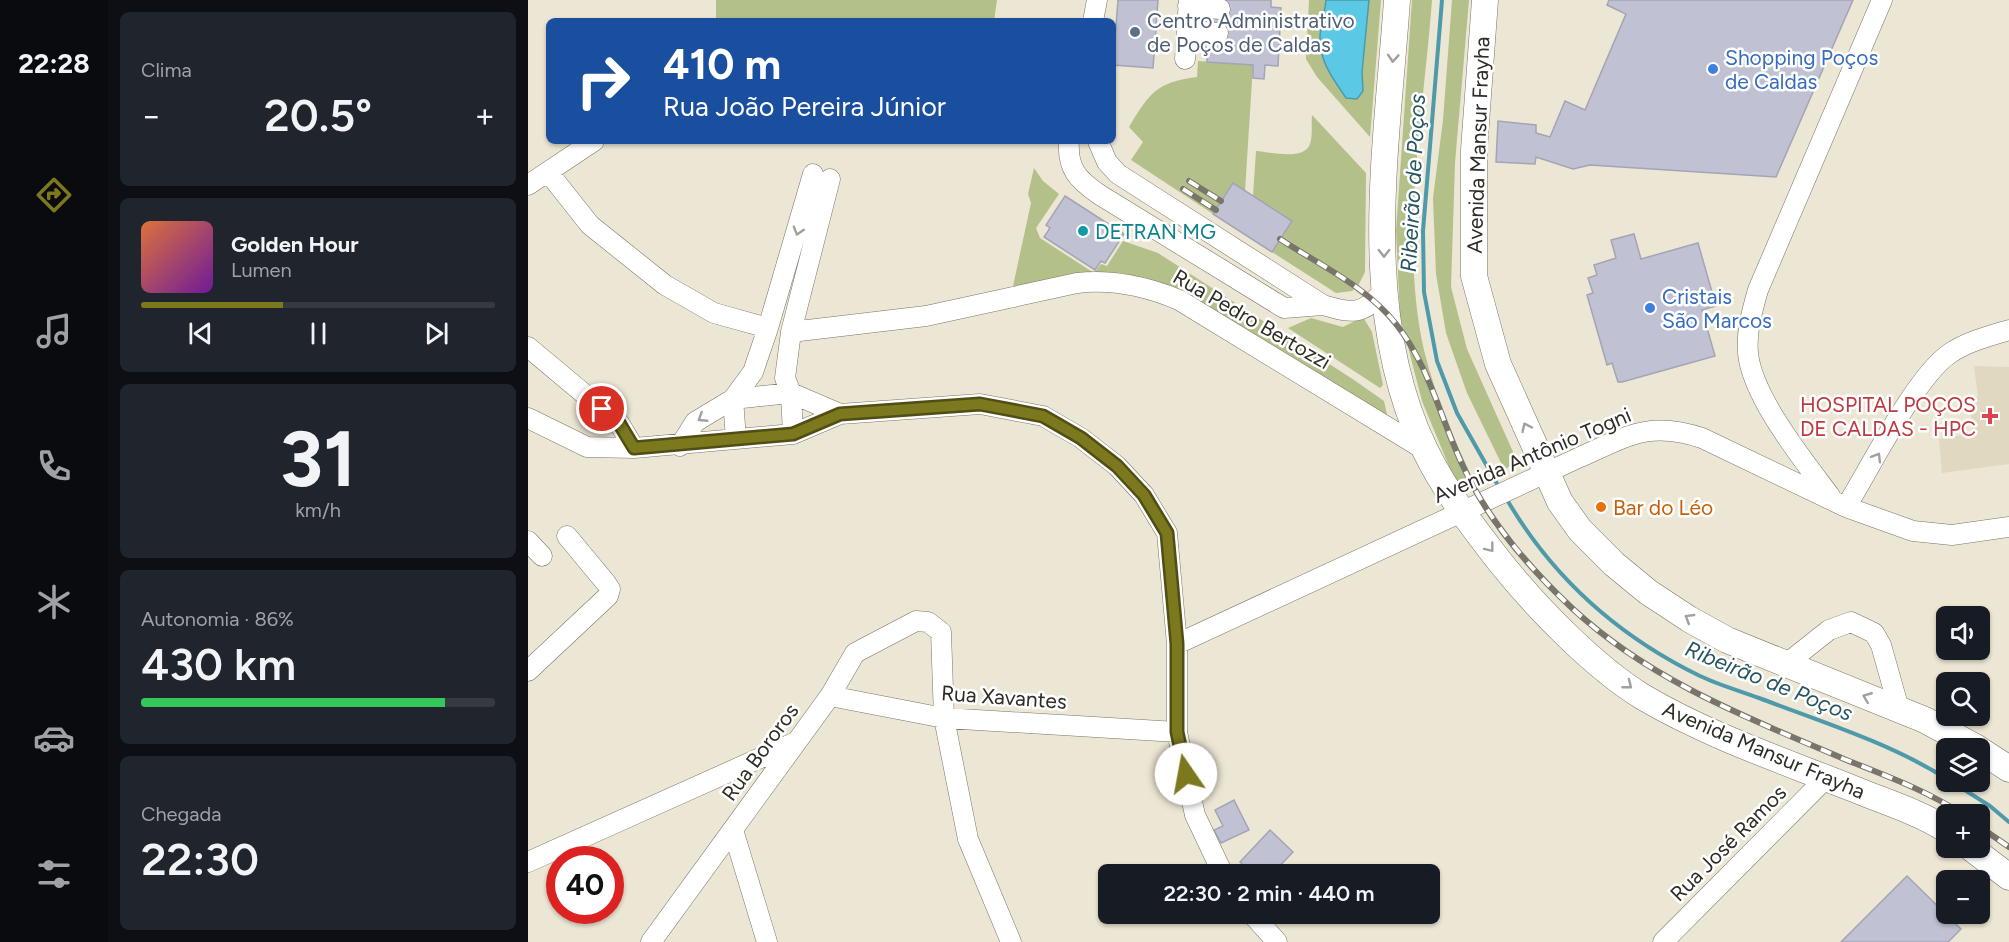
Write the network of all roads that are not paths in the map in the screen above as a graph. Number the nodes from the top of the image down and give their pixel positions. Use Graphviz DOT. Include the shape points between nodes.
graph roads {
  1 [pos="1097,0"];
  2 [pos="1397,0"];
  3 [pos="1485,0"];
  4 [pos="1882,0"];
  5 [pos="1188,14"];
  6 [pos="1094,18"];
  7 [pos="1219,21"];
  8 [pos="1185,59"];
  9 [pos="590,144"];
  10 [pos="1069,144"];
  11 [pos="1099,144"];
  12 [pos="548,172"];
  13 [pos="528,185"];
  14 [pos="1384,291"];
  15 [pos="1323,305"];
  16 [pos="768,328"];
  17 [pos="2009,330"];
  18 [pos="791,332"];
  19 [pos="528,347"];
  20 [pos="791,393"];
  21 [pos="734,399"];
  22 [pos="840,414"];
  23 [pos="528,418"];
  24 [pos="793,434"];
  25 [pos="736,439"];
  26 [pos="680,446"];
  27 [pos="634,448"];
  28 [pos="1425,450"];
  29 [pos="1548,474"];
  30 [pos="1839,503"];
  31 [pos="1471,506"];
  32 [pos="2009,527"];
  33 [pos="567,536"];
  34 [pos="528,541"];
  35 [pos="542,556"];
  36 [pos="1176,636"];
  37 [pos="1786,664"];
  38 [pos="528,671"];
  39 [pos="830,696"];
  40 [pos="1899,710"];
  41 [pos="944,718"];
  42 [pos="1177,732"];
  43 [pos="1958,738"];
  44 [pos="798,741"];
  45 [pos="1990,757"];
  46 [pos="2009,769"];
  47 [pos="1826,778"];
  48 [pos="1936,825"];
  49 [pos="733,830"];
  50 [pos="1984,858"];
  51 [pos="528,862"];
  52 [pos="1218,864"];
  53 [pos="2009,877"];
  54 [pos="1261,924"];
  55 [pos="651,942"];
  56 [pos="767,942"];
  57 [pos="1011,942"];
  58 [pos="1277,942"];
  59 [pos="1663,942"];
  1 -- 6 [label="street"];
  2 -- 14 [label="main road, Avenida Mansur Frayha, one-way" via="1385,174"];
  29 -- 3 [label="main road, Avenida Mansur Frayha, one-way" via="1498,364 1474,276 1474,150"];
  4 -- 30 [label="street" via="1758,290 1748,335 1748,356 1775,419"];
  5 -- 7 [label="street"];
  5 -- 8 [label="street"];
  9 -- 12 [label="street"];
  10 -- 15 [label="street" via="1071,168 1079,181 1100,195 1284,308"];
  11 -- 15 [label="street" via="1118,174"];
  12 -- 13 [label="street"];
  12 -- 16 [label="street" via="590,225 665,285 714,313"];
  14 -- 15 [label="street" via="1370,306 1356,311"];
  14 -- 28 [label="main road, Avenida Mansur Frayha" via="1397,368"];
  18 -- 16 [label="street, one-way" via="821,176"];
  16 -- 21 [label="street" via="753,372"];
  30 -- 17 [label="street, one-way" via="1928,375 1959,349"];
  18 -- 20 [label="street" via="785,378"];
  18 -- 28 [label="street, Rua Pedro Bertozzi" via="926,316 1091,281 1134,286 1179,300"];
  19 -- 27 [label="street" via="619,423"];
  20 -- 21 [label="street"];
  20 -- 22 [label="street"];
  20 -- 24 [label="street"];
  21 -- 25 [label="street"];
  21 -- 26 [label="street, one-way" via="695,422"];
  22 -- 24 [label="street"];
  22 -- 36 [label="street" via="980,404 1043,416 1081,438 1117,466 1144,495 1167,533"];
  23 -- 27 [label="street" via="586,447"];
  24 -- 25 [label="street"];
  25 -- 26 [label="street"];
  26 -- 27 [label="street"];
  28 -- 31 [label="main road, Avenida Mansur Frayha"];
  29 -- 30 [label="street, Avenida Antônio Togni" via="1634,434 1670,429 1702,438"];
  29 -- 31 [label="street, Avenida Antônio Togni"];
  37 -- 29 [label="main road, Avenida Mansur Frayha, one-way" via="1727,640 1648,592 1580,530 1560,502"];
  30 -- 32 [label="street, Avenida Antônio Togni" via="1913,531 1952,535"];
  31 -- 36 [label="street, Avenida Antônio Togni" via="1218,623"];
  31 -- 47 [label="main road, Avenida Mansur Frayha, one-way" via="1518,584 1596,661 1642,696 1701,727"];
  33 -- 38 [label="street" via="606,583 610,589 608,596"];
  34 -- 35 [label="street"];
  36 -- 42 [label="street"];
  40 -- 37 [label="main road, Avenida Mansur Frayha, one-way"];
  37 -- 40 [label="street" via="1829,630 1851,622 1874,633 1881,645"];
  39 -- 41 [label="street, Rua Xavantes"];
  39 -- 41 [label="street, Rua Bororos" via="855,653 916,621 928,622 941,632"];
  39 -- 44 [label="street, Rua Bororos"];
  40 -- 43 [label="main road, Avenida Mansur Frayha"];
  41 -- 42 [label="street, Rua Xavantes"];
  41 -- 57 [label="street" via="968,839"];
  42 -- 52 [label="street" via="1195,815"];
  44 -- 49 [label="street, Rua Bororos"];
  44 -- 51 [label="street"];
  45 -- 46 [label="main road, Avenida Mansur Frayha"];
  47 -- 48 [label="main road, Avenida Mansur Frayha"];
  47 -- 59 [label="street, Rua José Ramos"];
  49 -- 55 [label="street, Rua Bororos"];
  49 -- 56 [label="street"];
  50 -- 53 [label="main road"];
  54 -- 58 [label="street"];
}
